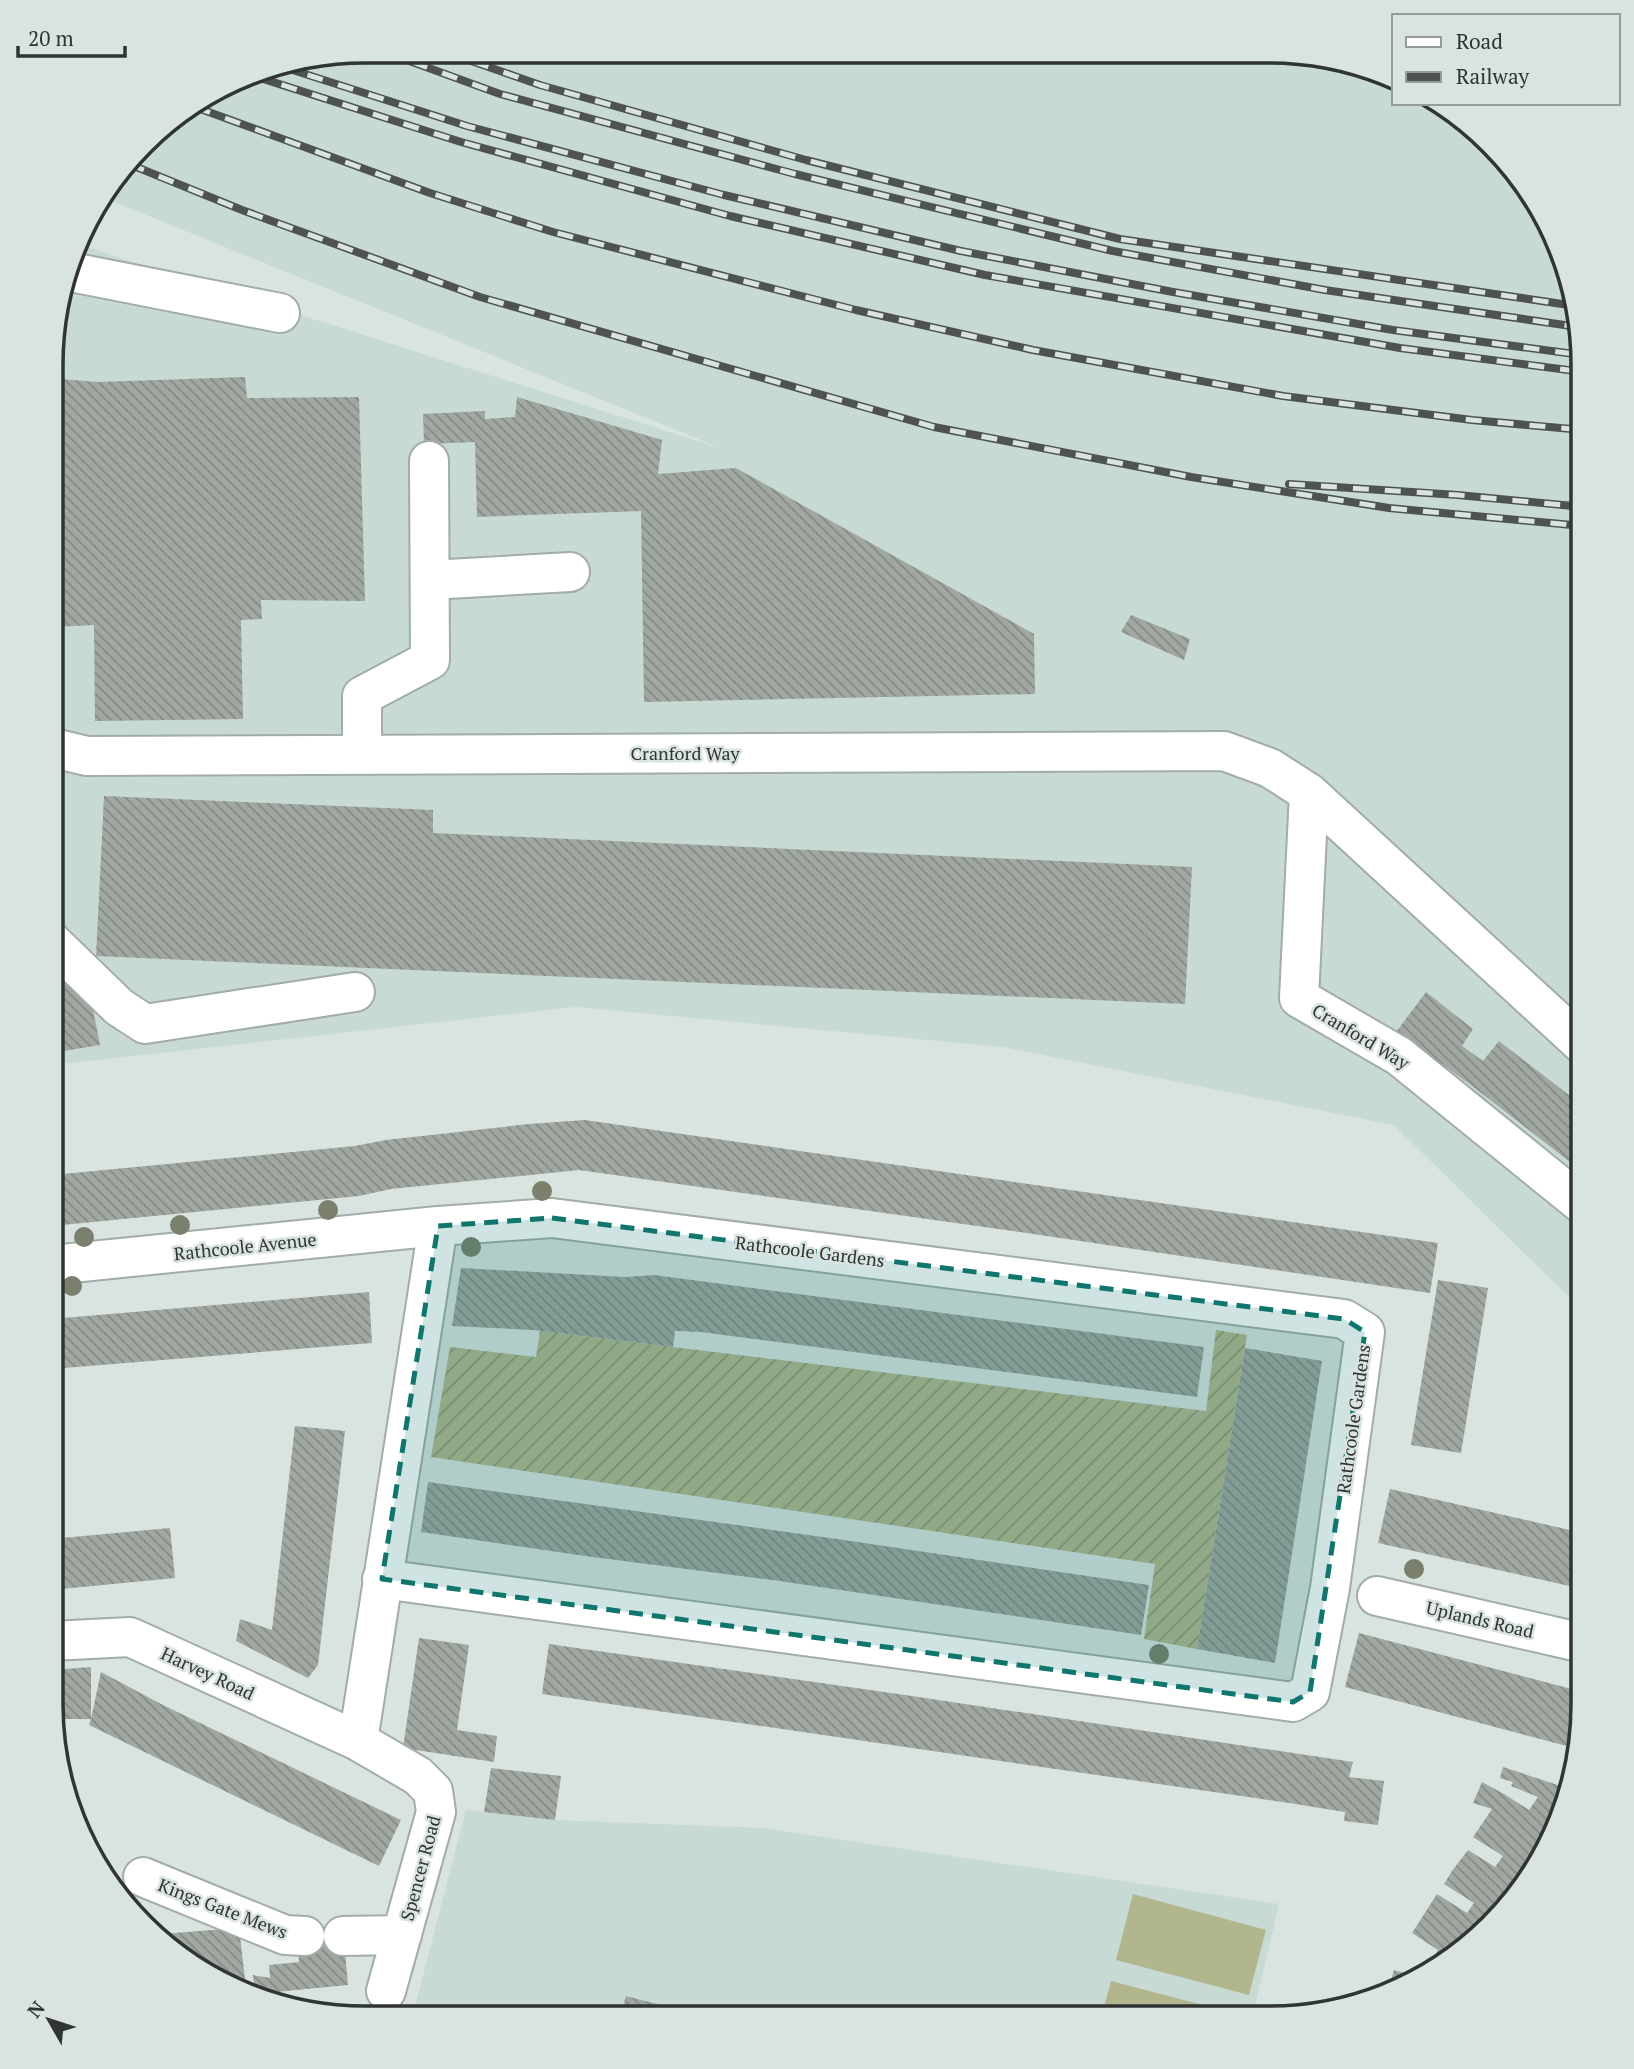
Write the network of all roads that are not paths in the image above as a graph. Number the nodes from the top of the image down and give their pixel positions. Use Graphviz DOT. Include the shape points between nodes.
graph roads {
  1 [pos="77,273"];
  2 [pos="280,313"];
  3 [pos="429,461"];
  4 [pos="569,572"];
  5 [pos="430,579"];
  6 [pos="63,750"];
  7 [pos="362,754"];
  8 [pos="1309,793"];
  9 [pos="63,953"];
  10 [pos="355,992"];
  11 [pos="1571,1034"];
  12 [pos="1571,1195"];
  13 [pos="438,1226"];
  14 [pos="63,1264"];
  15 [pos="382,1579"];
  16 [pos="1377,1596"];
  17 [pos="1571,1640"];
  18 [pos="63,1641"];
  19 [pos="358,1741"];
  20 [pos="143,1877"];
  21 [pos="402,1935"];
  22 [pos="305,1936"];
  23 [pos="342,1936"];
  24 [pos="386,1991"];
  1 -- 2 [label="street"];
  3 -- 5 [label="street"];
  4 -- 5 [label="street"];
  5 -- 7 [label="street" via="430,660 362,696"];
  6 -- 7 [label="street, Cranford Way" via="87,756"];
  7 -- 8 [label="street, Cranford Way" via="1224,751 1270,768"];
  8 -- 11 [label="street, Cranford Way"];
  8 -- 12 [label="street, Cranford Way" via="1299,998 1399,1056"];
  9 -- 10 [label="street" via="119,1007 145,1024"];
  13 -- 14 [label="street, Rathcoole Avenue"];
  13 -- 15 [label="street"];
  13 -- 15 [label="street, Rathcoole Gardens" via="552,1218 1344,1319 1366,1332 1330,1588 1310,1692 1293,1702"];
  15 -- 19 [label="street"];
  16 -- 17 [label="street, Uplands Road"];
  18 -- 19 [label="street, Harvey Road" via="130,1637"];
  19 -- 21 [label="street, Spencer Road" via="418,1776 433,1791 436,1812"];
  20 -- 22 [label="street, Kings Gate Mews" via="285,1935"];
  21 -- 23 [label="street"];
  21 -- 24 [label="street, Spencer Road"];
}
